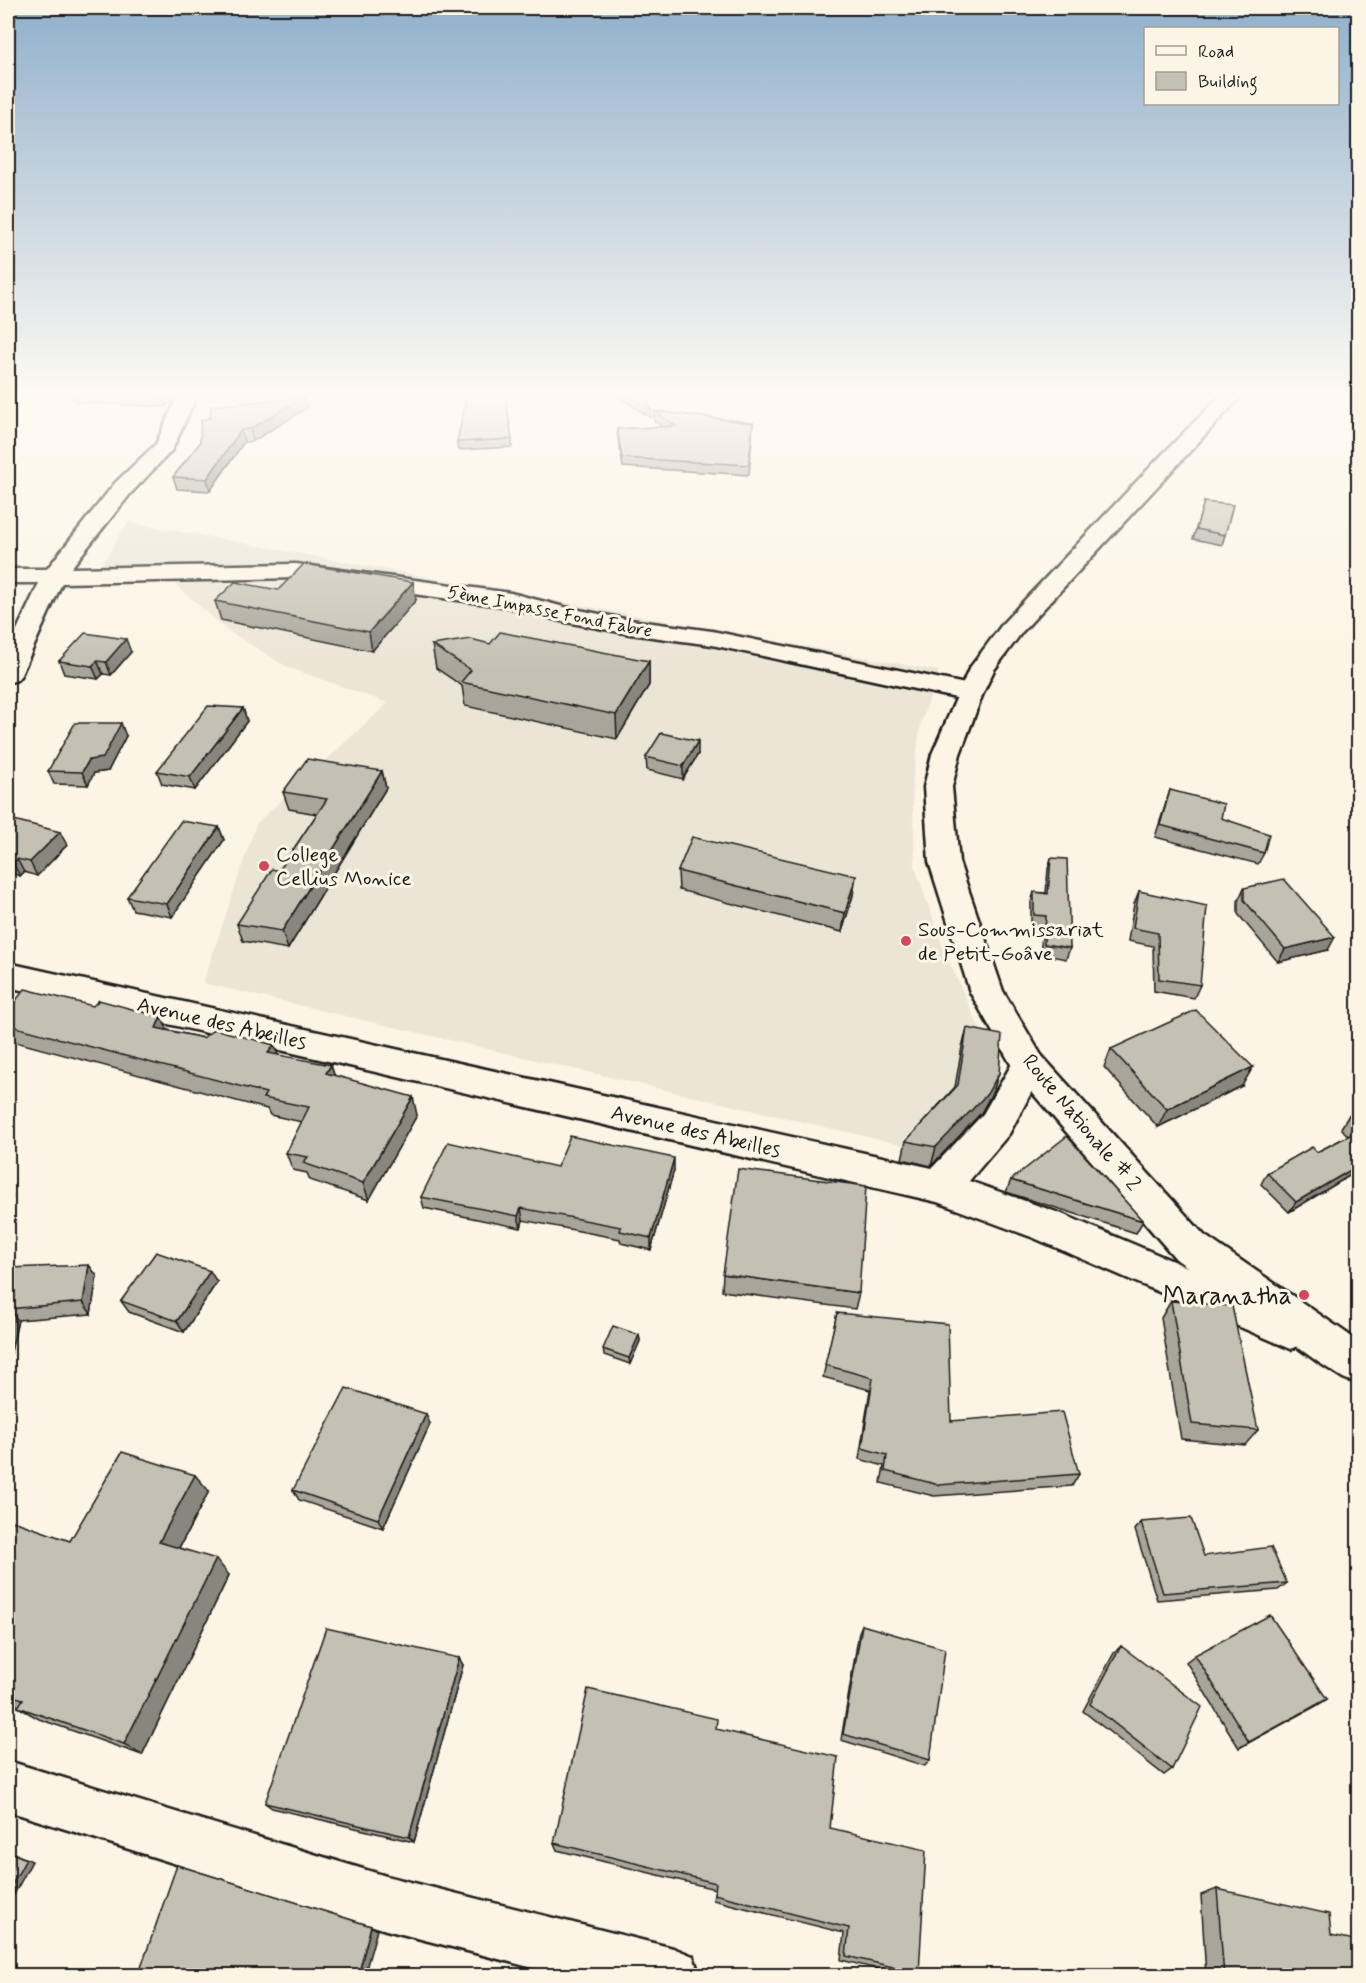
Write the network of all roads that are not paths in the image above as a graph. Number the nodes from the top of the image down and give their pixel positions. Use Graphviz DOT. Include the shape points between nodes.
graph roads {
  1 [pos="125,486"];
  2 [pos="1144,486"];
  3 [pos="54,575"];
  4 [pos="8,576"];
  5 [pos="8,675"];
  6 [pos="970,693"];
  7 [pos="17,982"];
  8 [pos="1029,1065"];
  9 [pos="939,1186"];
  10 [pos="1346,1356"];
  11 [pos="8,1786"];
  12 [pos="673,1976"];
  1 -- 3 [label="street"];
  2 -- 6 [label="street, Route Nationale # 2" via="1013,627 992,653"];
  3 -- 4 [label="street, 5ème Impasse Fond Fabre"];
  3 -- 5 [label="street"];
  3 -- 6 [label="street, 5ème Impasse Fond Fabre" via="296,571 511,600 561,614 712,638"];
  6 -- 8 [label="street, Route Nationale # 2" via="938,786 944,861 987,992"];
  7 -- 9 [label="street, Avenue des Abeilles"];
  8 -- 9 [label="street" via="996,1124"];
  8 -- 10 [label="street, Route Nationale # 2" via="1190,1247"];
  9 -- 10 [label="street, Avenue des Abeilles" via="1048,1226"];
  11 -- 12 [label="street" via="386,1903"];
}
